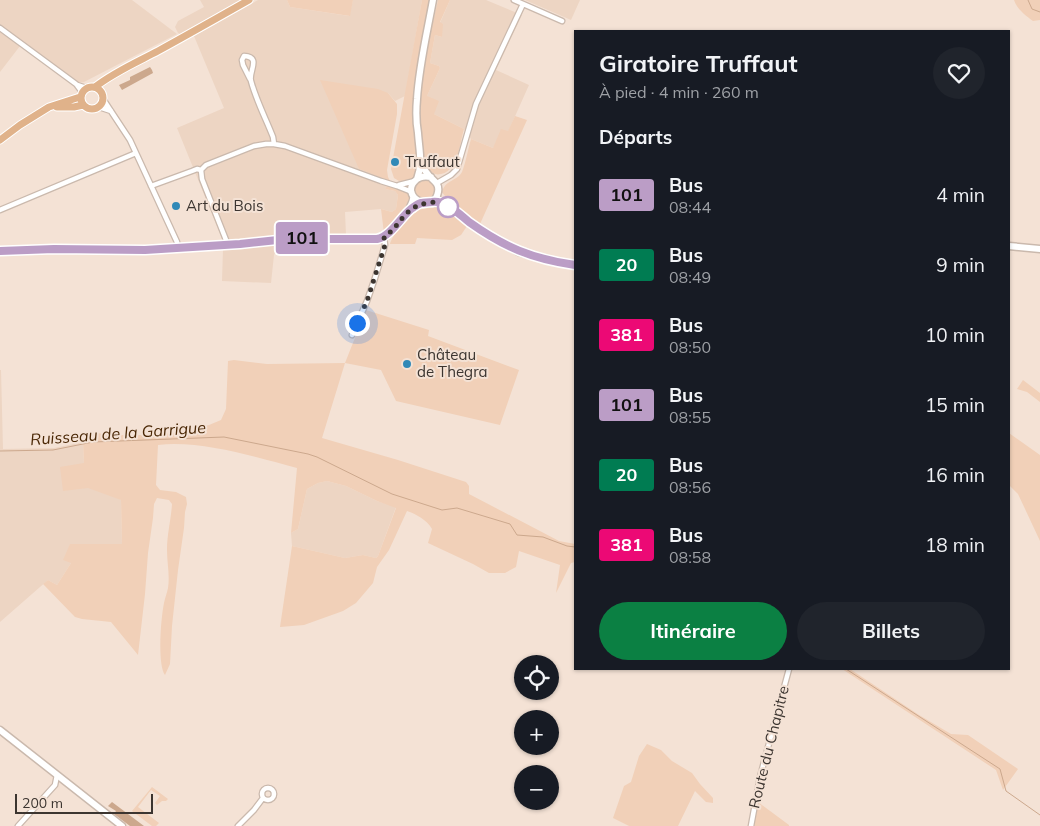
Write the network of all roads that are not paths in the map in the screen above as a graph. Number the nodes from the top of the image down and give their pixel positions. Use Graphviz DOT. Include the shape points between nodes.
graph roads {
  1 [pos="249,0"];
  2 [pos="433,0"];
  3 [pos="514,0"];
  4 [pos="523,4"];
  5 [pos="562,21"];
  6 [pos="0,28"];
  7 [pos="250,79"];
  8 [pos="83,93"];
  9 [pos="100,93"];
  10 [pos="83,105"];
  11 [pos="49,107"];
  12 [pos="99,107"];
  13 [pos="111,111"];
  14 [pos="0,140"];
  15 [pos="274,144"];
  16 [pos="136,153"];
  17 [pos="421,161"];
  18 [pos="201,170"];
  19 [pos="431,178"];
  20 [pos="416,180"];
  21 [pos="437,184"];
  22 [pos="152,186"];
  23 [pos="397,186"];
  24 [pos="438,191"];
  25 [pos="412,194"];
  26 [pos="431,202"];
  27 [pos="422,203"];
  28 [pos="450,208"];
  29 [pos="0,210"];
  30 [pos="406,213"];
  31 [pos="384,237"];
  32 [pos="228,245"];
  33 [pos="1010,246"];
  34 [pos="178,248"];
  35 [pos="1040,249"];
  36 [pos="0,250"];
  37 [pos="574,264"];
  38 [pos="352,335"];
  39 [pos="789,670"];
  40 [pos="0,730"];
  41 [pos="57,775"];
  42 [pos="263,798"];
  43 [pos="18,826"];
  44 [pos="122,826"];
  45 [pos="238,826"];
  46 [pos="751,826"];
  1 -- 9 [label="main road" via="118,71"];
  2 -- 17 [label="street" via="417,98"];
  3 -- 4 [label="street"];
  4 -- 5 [label="street"];
  4 -- 21 [label="street" via="476,104 457,169"];
  6 -- 8 [label="street" via="76,84"];
  7 -- 15 [label="street"];
  8 -- 9 [label="main road" via="90,87"];
  8 -- 10 [label="main road"];
  8 -- 11 [label="main road"];
  9 -- 12 [label="main road"];
  9 -- 13 [label="street"];
  10 -- 11 [label="main road"];
  10 -- 12 [label="main road" via="90,110"];
  11 -- 14 [label="main road"];
  12 -- 13 [label="street"];
  13 -- 16 [label="street"];
  15 -- 18 [label="street" via="249,148"];
  15 -- 23 [label="street"];
  16 -- 22 [label="street"];
  16 -- 29 [label="street"];
  17 -- 19 [label="street"];
  17 -- 20 [label="street"];
  18 -- 22 [label="street"];
  18 -- 32 [label="street"];
  19 -- 20 [label="street" via="424,176"];
  19 -- 21 [label="street"];
  20 -- 23 [label="street"];
  20 -- 25 [label="street"];
  21 -- 24 [label="street"];
  22 -- 34 [label="street"];
  23 -- 25 [label="street"];
  24 -- 26 [label="street"];
  24 -- 28 [label="street"];
  25 -- 27 [label="street"];
  25 -- 30 [label="street" via="412,204"];
  26 -- 27 [label="street"];
  26 -- 28 [label="street"];
  27 -- 30 [label="street"];
  28 -- 37 [label="street" via="508,246 535,257"];
  30 -- 31 [label="street"];
  31 -- 32 [label="street" via="287,239"];
  31 -- 38 [label="street" via="385,245 367,301"];
  32 -- 34 [label="street"];
  33 -- 35 [label="street"];
  34 -- 36 [label="street"];
  39 -- 46 [label="street, Route du Chapitre" via="760,777"];
  40 -- 41 [label="street"];
  41 -- 43 [label="street" via="55,785"];
  41 -- 44 [label="street"];
  42 -- 45 [label="street"];
}
